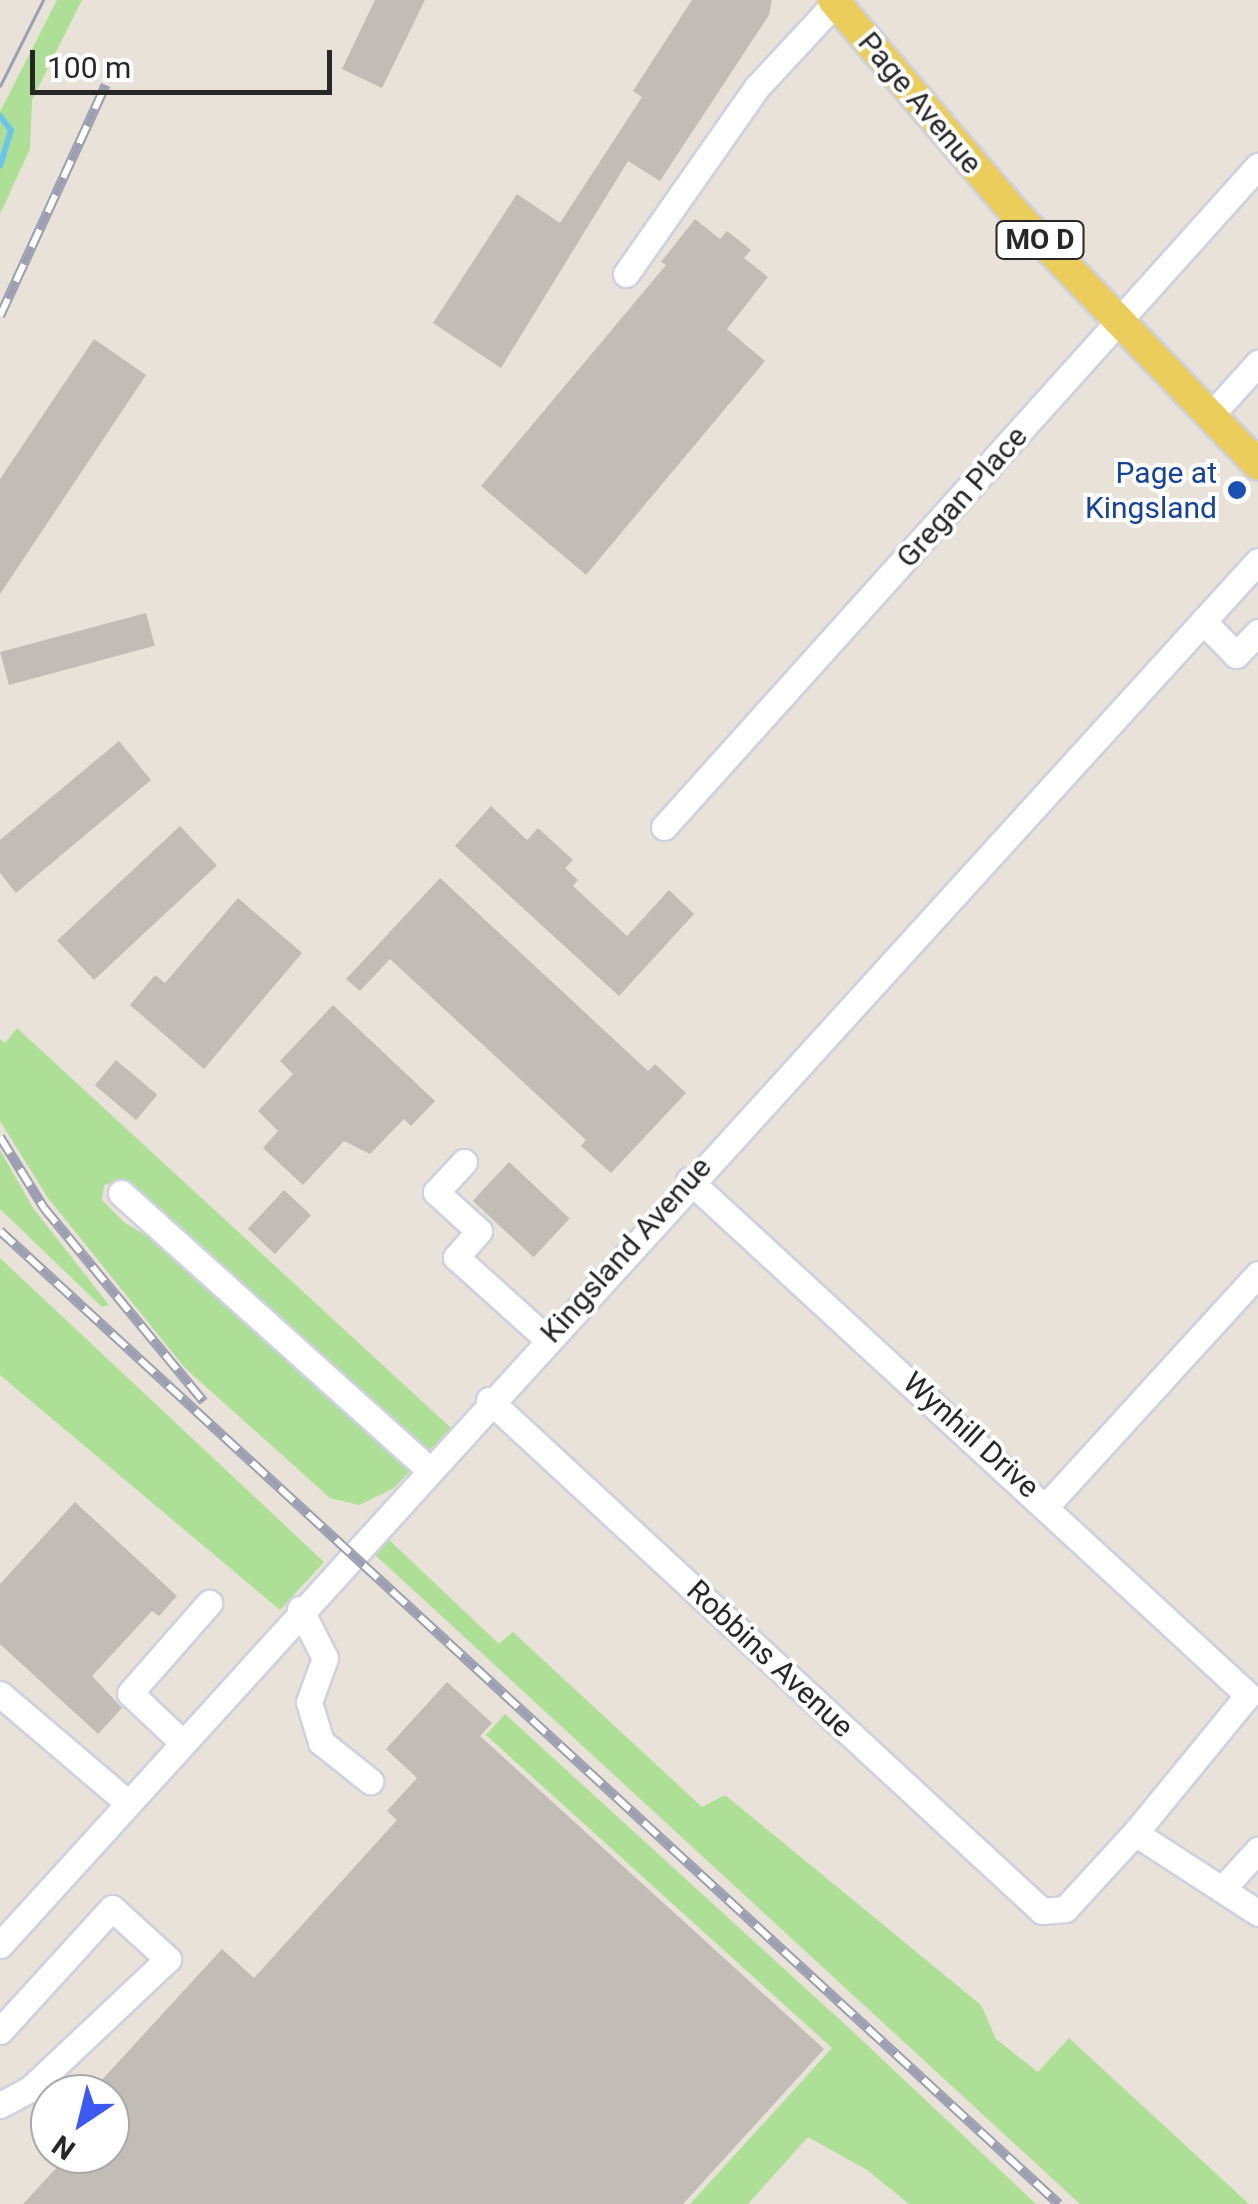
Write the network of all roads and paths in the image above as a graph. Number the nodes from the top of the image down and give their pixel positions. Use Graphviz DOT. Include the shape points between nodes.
graph roads {
  1 [pos="834,1"];
  2 [pos="1258,166"];
  3 [pos="626,274"];
  4 [pos="1118,324"];
  5 [pos="1258,363"];
  6 [pos="1210,416"];
  7 [pos="1258,465"];
  8 [pos="1257,565"];
  9 [pos="1203,621"];
  10 [pos="1258,632"];
  11 [pos="664,827"];
  12 [pos="464,1162"];
  13 [pos="690,1180"];
  14 [pos="121,1193"];
  15 [pos="1258,1274"];
  16 [pos="546,1338"];
  17 [pos="489,1400"];
  18 [pos="427,1468"];
  19 [pos="1048,1504"];
  20 [pos="208,1604"];
  21 [pos="300,1609"];
  22 [pos="0,1694"];
  23 [pos="182,1742"];
  24 [pos="370,1781"];
  25 [pos="127,1802"];
  26 [pos="1135,1833"];
  27 [pos="1258,1850"];
  28 [pos="1223,1888"];
  29 [pos="1258,1913"];
  30 [pos="0,1945"];
  31 [pos="0,2031"];
  32 [pos="0,2105"];
  1 -- 3 [label="street" via="757,87"];
  1 -- 4 [label="main road, Page Avenue / MO D"];
  2 -- 4 [label="street, Gregan Place"];
  4 -- 6 [label="main road, Page Avenue / MO D"];
  4 -- 11 [label="street, Gregan Place"];
  5 -- 6 [label="street"];
  6 -- 7 [label="main road, Page Avenue / MO D"];
  8 -- 9 [label="street, Kingsland Avenue"];
  9 -- 10 [label="street" via="1236,655"];
  9 -- 13 [label="street, Kingsland Avenue"];
  12 -- 16 [label="street" via="436,1192 478,1230 456,1257"];
  13 -- 16 [label="street, Kingsland Avenue"];
  13 -- 19 [label="street, Wynhill Drive"];
  14 -- 18 [label="street"];
  15 -- 19 [label="street"];
  16 -- 17 [label="street, Kingsland Avenue"];
  17 -- 18 [label="street, Kingsland Avenue"];
  17 -- 26 [label="street, Robbins Avenue" via="1052,1915"];
  18 -- 21 [label="street, Kingsland Avenue"];
  19 -- 26 [label="street, Wynhill Drive" via="1248,1696"];
  20 -- 23 [label="street" via="130,1693"];
  21 -- 23 [label="street, Kingsland Avenue"];
  21 -- 24 [label="street" via="326,1658 309,1702 320,1742"];
  22 -- 25 [label="street"];
  23 -- 25 [label="street, Kingsland Avenue"];
  25 -- 30 [label="street, Kingsland Avenue"];
  26 -- 28 [label="street"];
  27 -- 28 [label="street"];
  28 -- 29 [label="street"];
  31 -- 32 [label="street" via="112,1908 168,1959 30,2089"];
}
